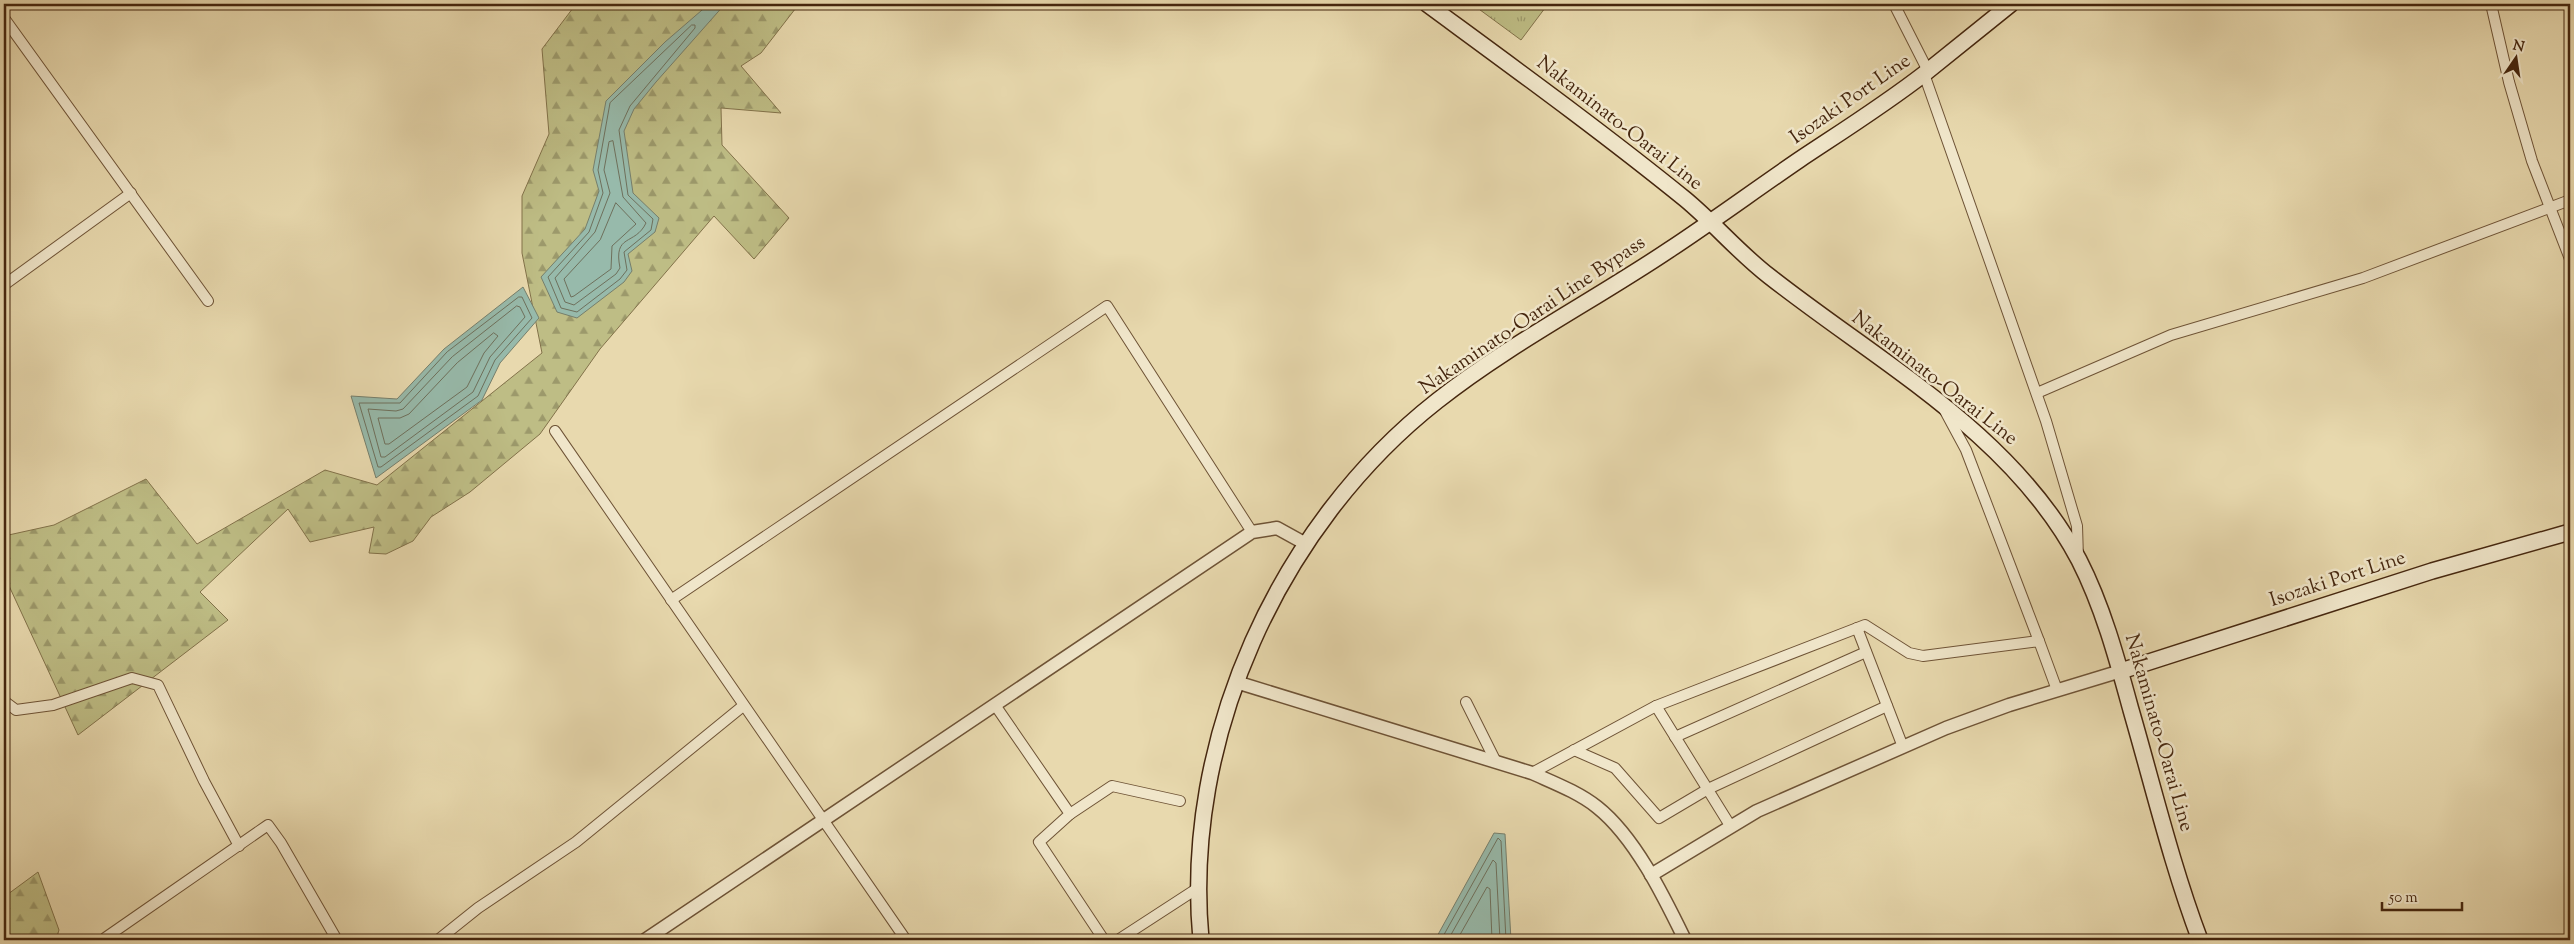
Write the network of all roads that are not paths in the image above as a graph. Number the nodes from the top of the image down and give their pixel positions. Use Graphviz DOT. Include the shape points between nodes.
graph roads {
  1 [pos="1427,4"];
  2 [pos="1894,4"];
  3 [pos="2011,4"];
  4 [pos="2490,4"];
  5 [pos="4,18"];
  6 [pos="1926,72"];
  7 [pos="131,193"];
  8 [pos="2570,200"];
  9 [pos="2551,208"];
  10 [pos="1709,222"];
  11 [pos="2570,259"];
  12 [pos="4,285"];
  13 [pos="208,301"];
  14 [pos="2037,393"];
  15 [pos="1943,407"];
  16 [pos="555,431"];
  17 [pos="1252,532"];
  18 [pos="2570,532"];
  19 [pos="1306,544"];
  20 [pos="2078,558"];
  21 [pos="671,600"];
  22 [pos="1857,628"];
  23 [pos="2039,641"];
  24 [pos="1866,652"];
  25 [pos="2121,671"];
  26 [pos="1236,682"];
  27 [pos="2057,690"];
  28 [pos="4,701"];
  29 [pos="1466,702"];
  30 [pos="995,705"];
  31 [pos="743,706"];
  32 [pos="1656,706"];
  33 [pos="1887,706"];
  34 [pos="1675,737"];
  35 [pos="1903,747"];
  36 [pos="1574,750"];
  37 [pos="1496,762"];
  38 [pos="1532,773"];
  39 [pos="1708,789"];
  40 [pos="1180,801"];
  41 [pos="1070,814"];
  42 [pos="824,820"];
  43 [pos="1730,827"];
  44 [pos="239,846"];
  45 [pos="1651,875"];
  46 [pos="1198,888"];
  47 [pos="106,940"];
  48 [pos="337,940"];
  49 [pos="438,940"];
  50 [pos="645,940"];
  51 [pos="906,940"];
  52 [pos="1104,940"];
  53 [pos="1118,940"];
  54 [pos="1201,940"];
  55 [pos="1685,940"];
  56 [pos="2200,940"];
  1 -- 10 [label="main road, Nakaminato-Oarai Line" via="1613,142"];
  2 -- 6 [label="street"];
  3 -- 6 [label="main road, Isozaki Port Line"];
  4 -- 9 [label="street" via="2532,161"];
  5 -- 7 [label="street"];
  6 -- 10 [label="main road, Isozaki Port Line"];
  6 -- 14 [label="street"];
  7 -- 12 [label="street"];
  7 -- 13 [label="street"];
  8 -- 9 [label="street"];
  9 -- 11 [label="street"];
  9 -- 14 [label="street" via="2363,278 2171,335"];
  10 -- 15 [label="main road, Nakaminato-Oarai Line" via="1754,264"];
  10 -- 19 [label="main road, Nakaminato-Oarai Line Bypass" via="1437,401 1374,459"];
  14 -- 20 [label="street" via="2077,526"];
  15 -- 20 [label="main road, Nakaminato-Oarai Line" via="2013,468 2050,514"];
  15 -- 23 [label="street" via="1966,450"];
  16 -- 21 [label="street"];
  17 -- 19 [label="street" via="1277,528"];
  17 -- 21 [label="street" via="1107,306"];
  17 -- 30 [label="street"];
  18 -- 25 [label="main road, Isozaki Port Line" via="2432,571"];
  19 -- 26 [label="main road, Nakaminato-Oarai Line Bypass" via="1271,603"];
  20 -- 25 [label="main road, Nakaminato-Oarai Line" via="2098,603"];
  21 -- 31 [label="street"];
  22 -- 23 [label="street" via="1865,625 1909,653 1923,656"];
  22 -- 24 [label="street"];
  22 -- 32 [label="street"];
  23 -- 27 [label="street"];
  24 -- 33 [label="street"];
  24 -- 34 [label="street"];
  25 -- 27 [label="street"];
  25 -- 56 [label="main road, Nakaminato-Oarai Line"];
  26 -- 37 [label="street"];
  26 -- 46 [label="main road, Nakaminato-Oarai Line Bypass" via="1208,794"];
  27 -- 35 [label="street"];
  28 -- 44 [label="street" via="16,710 53,705 132,678 158,685"];
  29 -- 37 [label="street"];
  30 -- 41 [label="street"];
  30 -- 42 [label="street"];
  31 -- 42 [label="street"];
  31 -- 49 [label="street" via="576,842 478,908"];
  32 -- 34 [label="street"];
  32 -- 36 [label="street"];
  33 -- 35 [label="street"];
  33 -- 39 [label="street"];
  34 -- 39 [label="street"];
  35 -- 43 [label="street" via="1757,811"];
  36 -- 38 [label="street"];
  36 -- 39 [label="street" via="1615,768 1659,818"];
  37 -- 38 [label="street"];
  38 -- 45 [label="street" via="1597,807 1626,838"];
  39 -- 43 [label="street"];
  40 -- 41 [label="street" via="1112,786"];
  41 -- 52 [label="street" via="1039,842"];
  42 -- 50 [label="street"];
  42 -- 51 [label="street"];
  43 -- 45 [label="street"];
  44 -- 47 [label="street"];
  44 -- 48 [label="street" via="268,825"];
  45 -- 55 [label="street"];
  46 -- 53 [label="street"];
  46 -- 54 [label="main road, Nakaminato-Oarai Line Bypass"];
}
